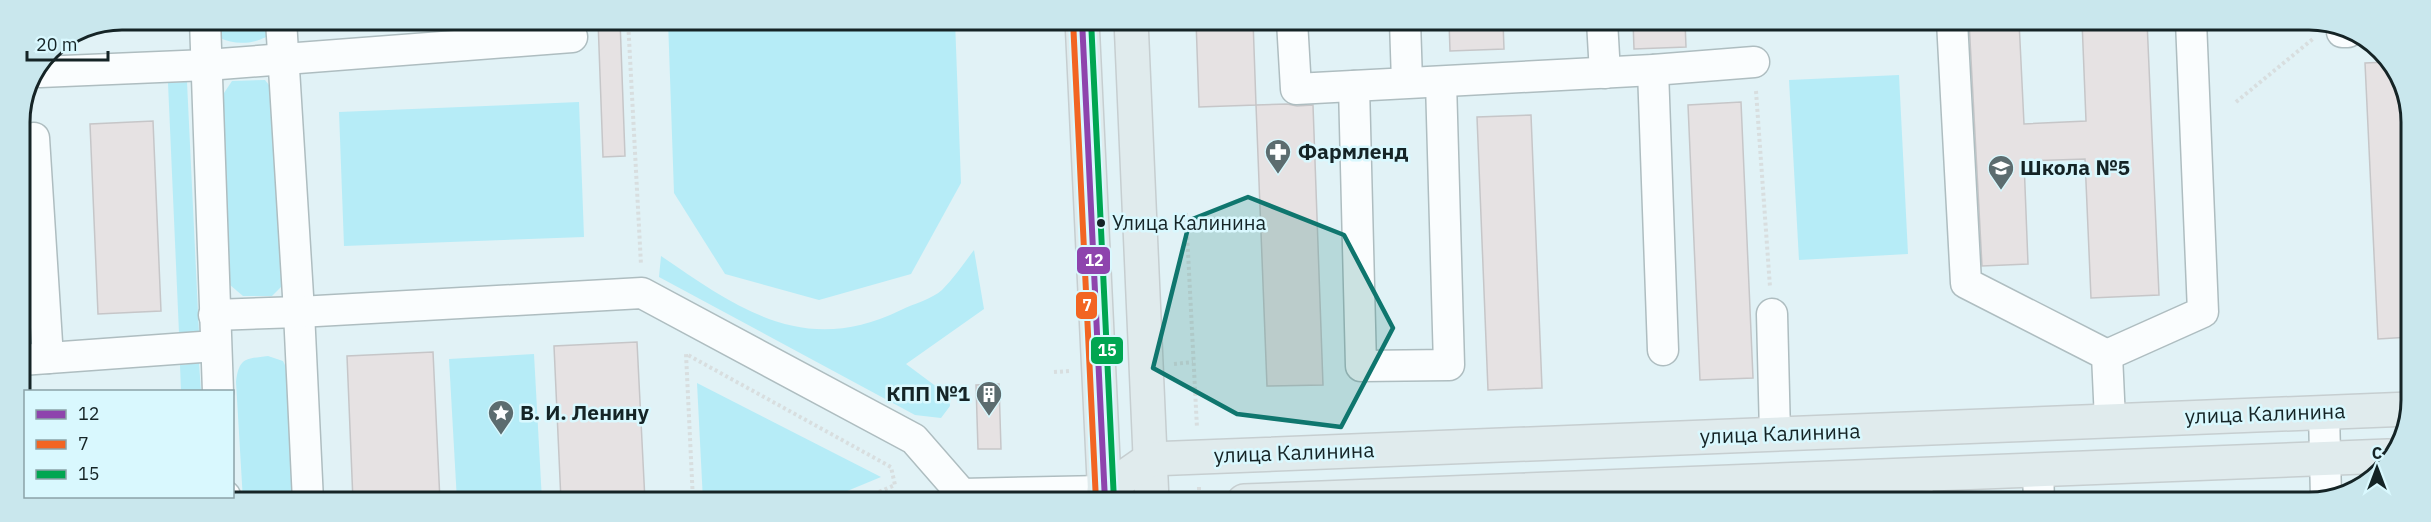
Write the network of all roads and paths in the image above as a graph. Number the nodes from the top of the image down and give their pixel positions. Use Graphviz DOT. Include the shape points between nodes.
graph roads {
  1 [pos="205,30"];
  2 [pos="281,30"];
  3 [pos="629,30"];
  4 [pos="1082,30"];
  5 [pos="1131,30"];
  6 [pos="1293,30"];
  7 [pos="1405,30"];
  8 [pos="1603,30"];
  9 [pos="1952,30"];
  10 [pos="2191,30"];
  11 [pos="2333,34"];
  12 [pos="572,37"];
  13 [pos="282,60"];
  14 [pos="1754,62"];
  15 [pos="207,65"];
  16 [pos="1653,70"];
  17 [pos="46,72"];
  18 [pos="1605,73"];
  19 [pos="1407,82"];
  20 [pos="1441,82"];
  21 [pos="1354,86"];
  22 [pos="2236,102"];
  23 [pos="34,138"];
  24 [pos="1186,213"];
  25 [pos="642,293"];
  26 [pos="299,312"];
  27 [pos="1772,314"];
  28 [pos="214,315"];
  29 [pos="215,346"];
  30 [pos="1663,350"];
  31 [pos="2107,355"];
  32 [pos="35,359"];
  33 [pos="218,390"];
  34 [pos="2400,409"];
  35 [pos="2325,412"];
  36 [pos="2110,420"];
  37 [pos="1775,434"];
  38 [pos="2381,456"];
  39 [pos="1198,457"];
  40 [pos="1149,459"];
  41 [pos="2325,459"];
  42 [pos="2038,470"];
  43 [pos="1918,488"];
  44 [pos="2326,490"];
  45 [pos="308,492"];
  46 [pos="693,492"];
  47 [pos="879,492"];
  48 [pos="954,492"];
  49 [pos="1105,492"];
  50 [pos="1110,492"];
  51 [pos="1151,492"];
  52 [pos="1199,492"];
  53 [pos="1738,492"];
  54 [pos="2039,492"];
  1 -- 15 [label="street"];
  2 -- 13 [label="street"];
  3 -- 25 [label="path"];
  4 -- 49 [label="main road"];
  5 -- 40 [label="main road"];
  6 -- 21 [label="street" via="1296,89"];
  7 -- 19 [label="street"];
  8 -- 18 [label="street"];
  9 -- 31 [label="street" via="1966,283"];
  10 -- 31 [label="street" via="2203,312"];
  11 -- 22 [label="path"];
  12 -- 13 [label="street"];
  13 -- 15 [label="street"];
  13 -- 26 [label="street"];
  14 -- 16 [label="street"];
  14 -- 27 [label="path"];
  15 -- 17 [label="street"];
  15 -- 28 [label="street"];
  16 -- 18 [label="street"];
  16 -- 30 [label="street"];
  18 -- 20 [label="street"];
  19 -- 20 [label="street"];
  19 -- 21 [label="street"];
  20 -- 21 [label="street" via="1449,365 1360,366"];
  23 -- 32 [label="street"];
  24 -- 39 [label="path"];
  25 -- 26 [label="street"];
  25 -- 48 [label="street" via="914,439"];
  26 -- 28 [label="street"];
  26 -- 45 [label="street"];
  27 -- 37 [label="street"];
  28 -- 29 [label="street"];
  29 -- 32 [label="street"];
  29 -- 33 [label="street"];
  31 -- 36 [label="street"];
  34 -- 35 [label="main road, улица Калинина"];
  35 -- 36 [label="main road, улица Калинина"];
  35 -- 41 [label="street"];
  36 -- 37 [label="main road, улица Калинина"];
  37 -- 39 [label="main road, улица Калинина"];
  38 -- 41 [label="main road"];
  39 -- 40 [label="main road, улица Калинина"];
  39 -- 52 [label="path"];
  40 -- 50 [label="main road"];
  40 -- 51 [label="main road"];
  41 -- 42 [label="main road"];
  41 -- 44 [label="street"];
  42 -- 43 [label="main road"];
  42 -- 54 [label="street"];
  43 -- 53 [label="main road"];
  46 -- 47 [label="path" via="686,354 891,466 895,485"];
}
